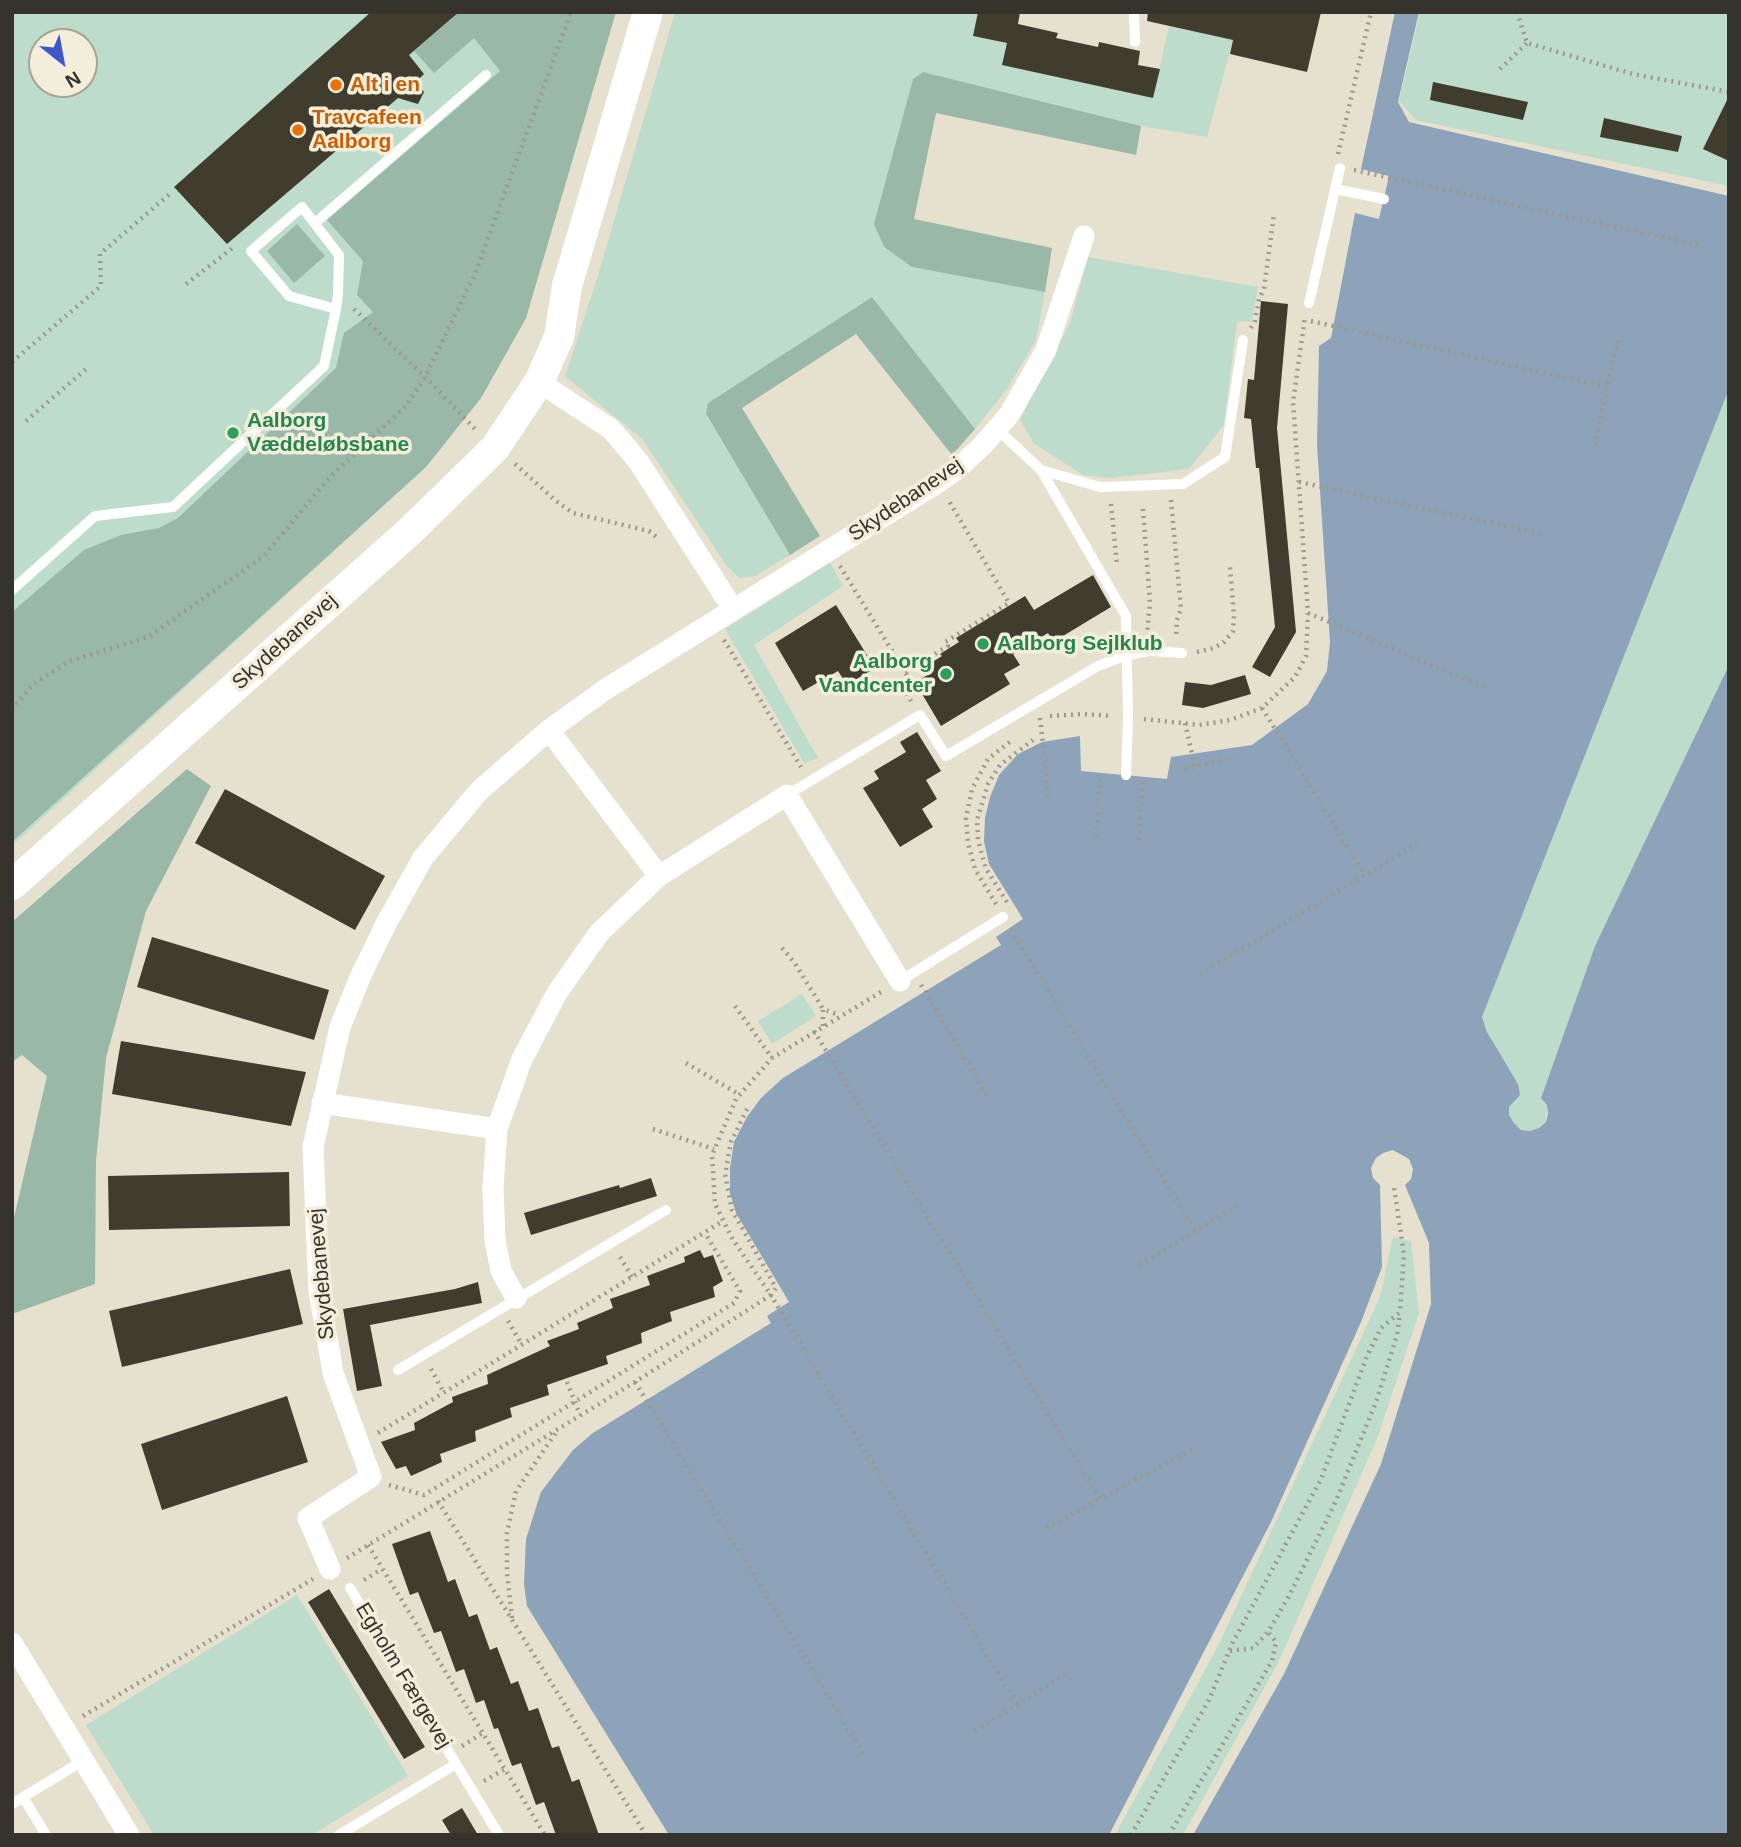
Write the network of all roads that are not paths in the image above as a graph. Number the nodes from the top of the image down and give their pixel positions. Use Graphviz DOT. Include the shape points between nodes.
graph roads {
  1 [pos="648,12"];
  2 [pos="1133,12"];
  3 [pos="1135,42"];
  4 [pos="486,75"];
  5 [pos="1340,168"];
  6 [pos="1335,189"];
  7 [pos="1384,198"];
  8 [pos="315,223"];
  9 [pos="1084,236"];
  10 [pos="1309,303"];
  11 [pos="336,309"];
  12 [pos="1243,340"];
  13 [pos="539,382"];
  14 [pos="997,429"];
  15 [pos="1041,470"];
  16 [pos="12,590"];
  17 [pos="733,609"];
  18 [pos="1178,653"];
  19 [pos="1126,655"];
  20 [pos="549,730"];
  21 [pos="1125,775"];
  22 [pos="788,795"];
  23 [pos="659,876"];
  24 [pos="12,885"];
  25 [pos="1004,920"];
  26 [pos="907,976"];
  27 [pos="322,1103"];
  28 [pos="497,1129"];
  29 [pos="666,1210"];
  30 [pos="508,1303"];
  31 [pos="398,1370"];
  32 [pos="330,1569"];
  33 [pos="350,1588"];
  34 [pos="12,1643"];
  35 [pos="84,1760"];
  36 [pos="456,1764"];
  37 [pos="23,1797"];
  38 [pos="12,1804"];
  39 [pos="46,1835"];
  40 [pos="129,1835"];
  41 [pos="339,1835"];
  42 [pos="499,1835"];
  1 -- 13 [label="street, Skydebanevej" via="567,286 559,337"];
  2 -- 3 [label="lane"];
  4 -- 8 [label="lane"];
  5 -- 6 [label="lane"];
  6 -- 7 [label="lane"];
  6 -- 10 [label="lane"];
  8 -- 11 [label="lane" via="339,255"];
  8 -- 11 [label="lane" via="302,206 251,251 289,296"];
  9 -- 14 [label="street, Skydebanevej" via="1046,350"];
  11 -- 16 [label="lane" via="324,366 173,507 95,516"];
  12 -- 15 [label="lane" via="1225,457 1183,484 1170,485 1100,487"];
  13 -- 17 [label="street" via="611,429 629,450"];
  13 -- 24 [label="street, Skydebanevej" via="495,448 409,532"];
  14 -- 15 [label="lane"];
  14 -- 17 [label="street, Skydebanevej" via="937,483"];
  15 -- 19 [label="lane" via="1126,616"];
  17 -- 20 [label="street, Skydebanevej"];
  18 -- 19 [label="lane"];
  19 -- 21 [label="lane"];
  19 -- 22 [label="lane" via="1098,666 946,756 919,715"];
  20 -- 23 [label="street"];
  20 -- 27 [label="street, Skydebanevej" via="479,791 424,858 356,986 340,1027"];
  22 -- 23 [label="street"];
  22 -- 26 [label="street"];
  23 -- 28 [label="street" via="599,933 557,993 522,1059"];
  25 -- 26 [label="lane"];
  27 -- 28 [label="street"];
  27 -- 32 [label="street, Skydebanevej" via="313,1147 319,1291 333,1373 370,1477 308,1518"];
  28 -- 30 [label="street" via="495,1240"];
  29 -- 30 [label="lane"];
  30 -- 31 [label="lane"];
  33 -- 36 [label="lane, Egholm Færgevej"];
  34 -- 35 [label="street"];
  35 -- 37 [label="lane"];
  35 -- 40 [label="street"];
  36 -- 41 [label="lane, Egholm Færgevej"];
  36 -- 42 [label="lane, Egholm Færgevej"];
  37 -- 38 [label="lane"];
  37 -- 39 [label="lane"];
}
